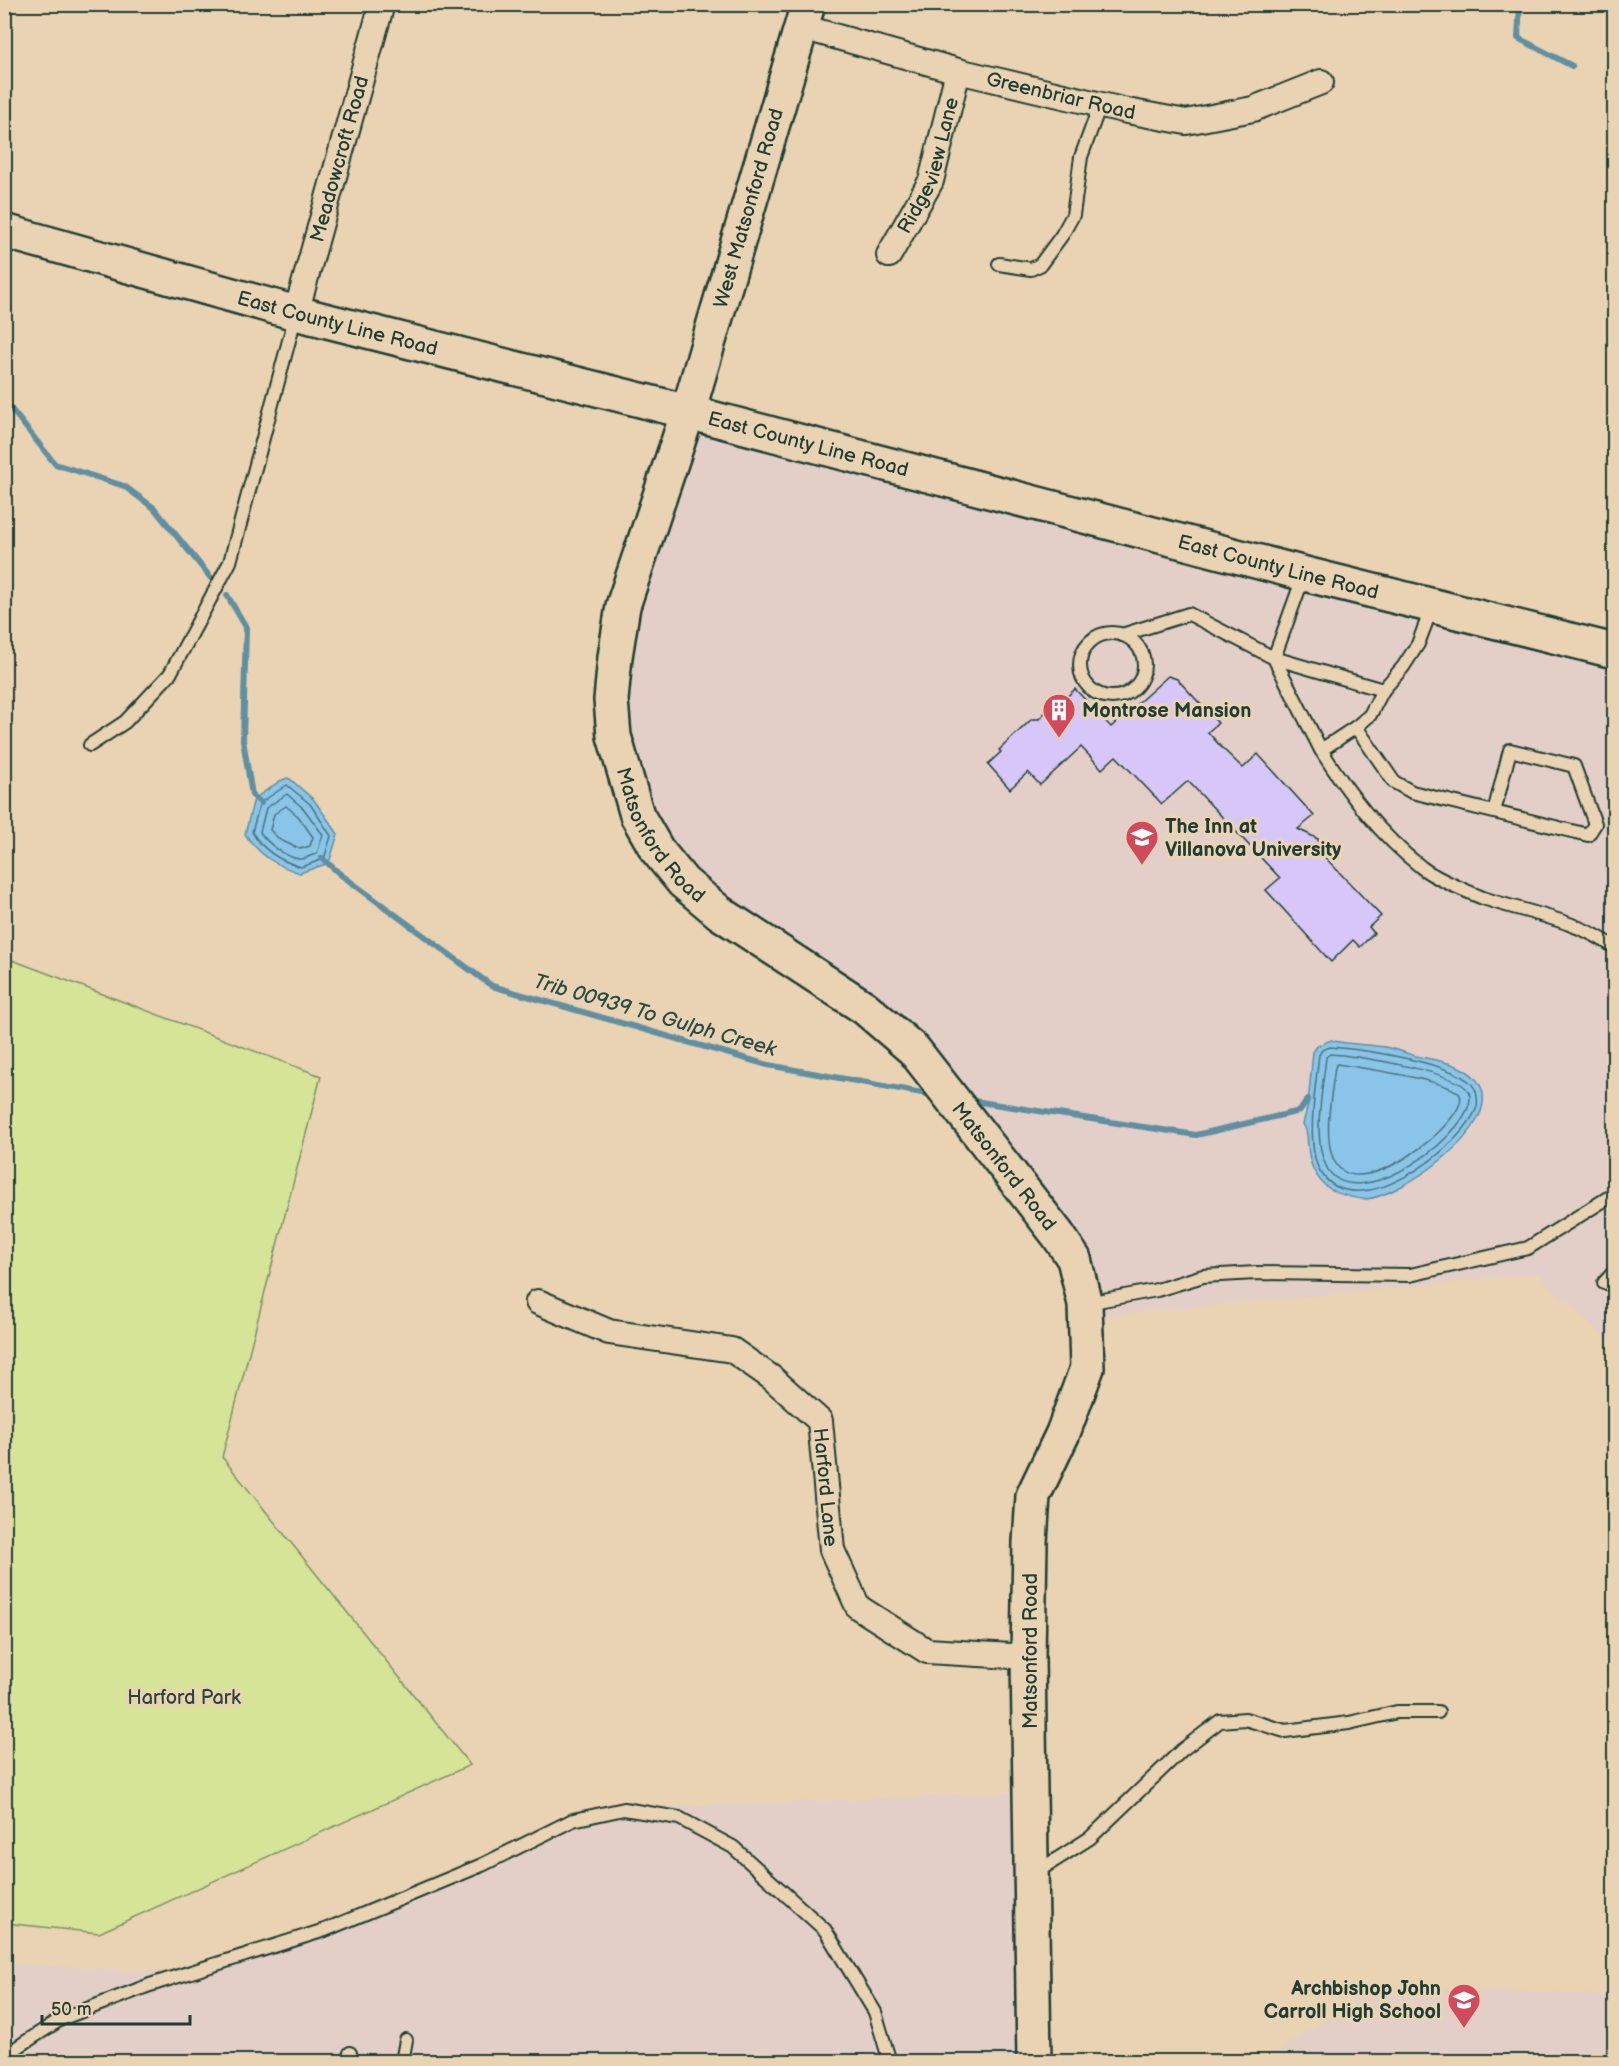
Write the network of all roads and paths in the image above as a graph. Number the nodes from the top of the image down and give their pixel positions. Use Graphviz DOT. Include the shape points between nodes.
graph roads {
  1 [pos="382,4"];
  2 [pos="805,16"];
  3 [pos="958,71"];
  4 [pos="1321,82"];
  5 [pos="1100,105"];
  6 [pos="4,231"];
  7 [pos="889,255"];
  8 [pos="999,264"];
  9 [pos="296,313"];
  10 [pos="688,412"];
  11 [pos="1305,574"];
  12 [pos="1432,606"];
  13 [pos="1122,635"];
  14 [pos="1614,651"];
  15 [pos="1274,658"];
  16 [pos="1383,690"];
  17 [pos="1356,727"];
  18 [pos="90,745"];
  19 [pos="1321,750"];
  20 [pos="1494,812"];
  21 [pos="1614,947"];
  22 [pos="1614,1194"];
  23 [pos="1614,1272"];
  24 [pos="1604,1283"];
  25 [pos="538,1302"];
  26 [pos="1086,1304"];
  27 [pos="1028,1657"];
  28 [pos="1438,1712"];
  29 [pos="1032,1875"];
  30 [pos="406,2040"];
  31 [pos="4,2056"];
  32 [pos="402,2061"];
  33 [pos="890,2061"];
  34 [pos="1034,2061"];
  1 -- 9 [label="street, Meadowcroft Road"];
  2 -- 3 [label="street, Greenbriar Road"];
  2 -- 10 [label="main road, West Matsonford Road"];
  3 -- 5 [label="street, Greenbriar Road"];
  3 -- 7 [label="street, Ridgeview Lane" via="931,181"];
  4 -- 5 [label="street, Greenbriar Road" via="1253,109 1186,122"];
  5 -- 8 [label="lane" via="1081,157 1073,215 1062,235 1040,265 1031,269"];
  6 -- 9 [label="main road, East County Line Road"];
  9 -- 10 [label="main road, East County Line Road"];
  9 -- 18 [label="lane" via="230,562 170,674 125,722"];
  10 -- 11 [label="main road, East County Line Road"];
  10 -- 26 [label="main road, Matsonford Road" via="623,606 615,657 610,700 614,736 637,815 657,850 683,882 720,913 865,1008 914,1050 1058,1235 1074,1259"];
  11 -- 12 [label="main road, East County Line Road"];
  11 -- 15 [label="lane"];
  12 -- 14 [label="main road, East County Line Road"];
  12 -- 16 [label="lane" via="1418,644"];
  13 -- 13 [label="lane" via="1112,633 1093,639 1082,655 1080,665 1086,684 1102,696 1122,696 1143,675 1143,655 1138,646"];
  13 -- 15 [label="lane" via="1189,614"];
  15 -- 16 [label="lane"];
  15 -- 19 [label="lane"];
  16 -- 17 [label="lane" via="1370,715"];
  17 -- 19 [label="lane"];
  17 -- 20 [label="lane" via="1394,782 1412,792"];
  19 -- 21 [label="lane" via="1346,790 1384,834 1423,869 1482,897 1588,931"];
  20 -- 20 [label="lane" via="1588,835 1595,824 1574,766 1510,750"];
  22 -- 26 [label="lane" via="1528,1248 1410,1275 1203,1276"];
  23 -- 24 [label="lane"];
  25 -- 27 [label="street, Harford Lane" via="609,1332 732,1350 772,1378 820,1421 832,1550 858,1607 927,1651"];
  26 -- 27 [label="main road, Matsonford Road" via="1088,1368 1033,1496"];
  27 -- 29 [label="main road, Matsonford Road"];
  28 -- 29 [label="lane" via="1397,1712 1285,1731 1245,1719 1220,1721 1182,1750 1090,1838"];
  29 -- 34 [label="main road, Matsonford Road"];
  30 -- 32 [label="lane"];
  31 -- 33 [label="lane" via="61,2019 150,1985 325,1930 482,1865 573,1820 624,1809 679,1818 733,1847 825,1930 875,2012"];
}
